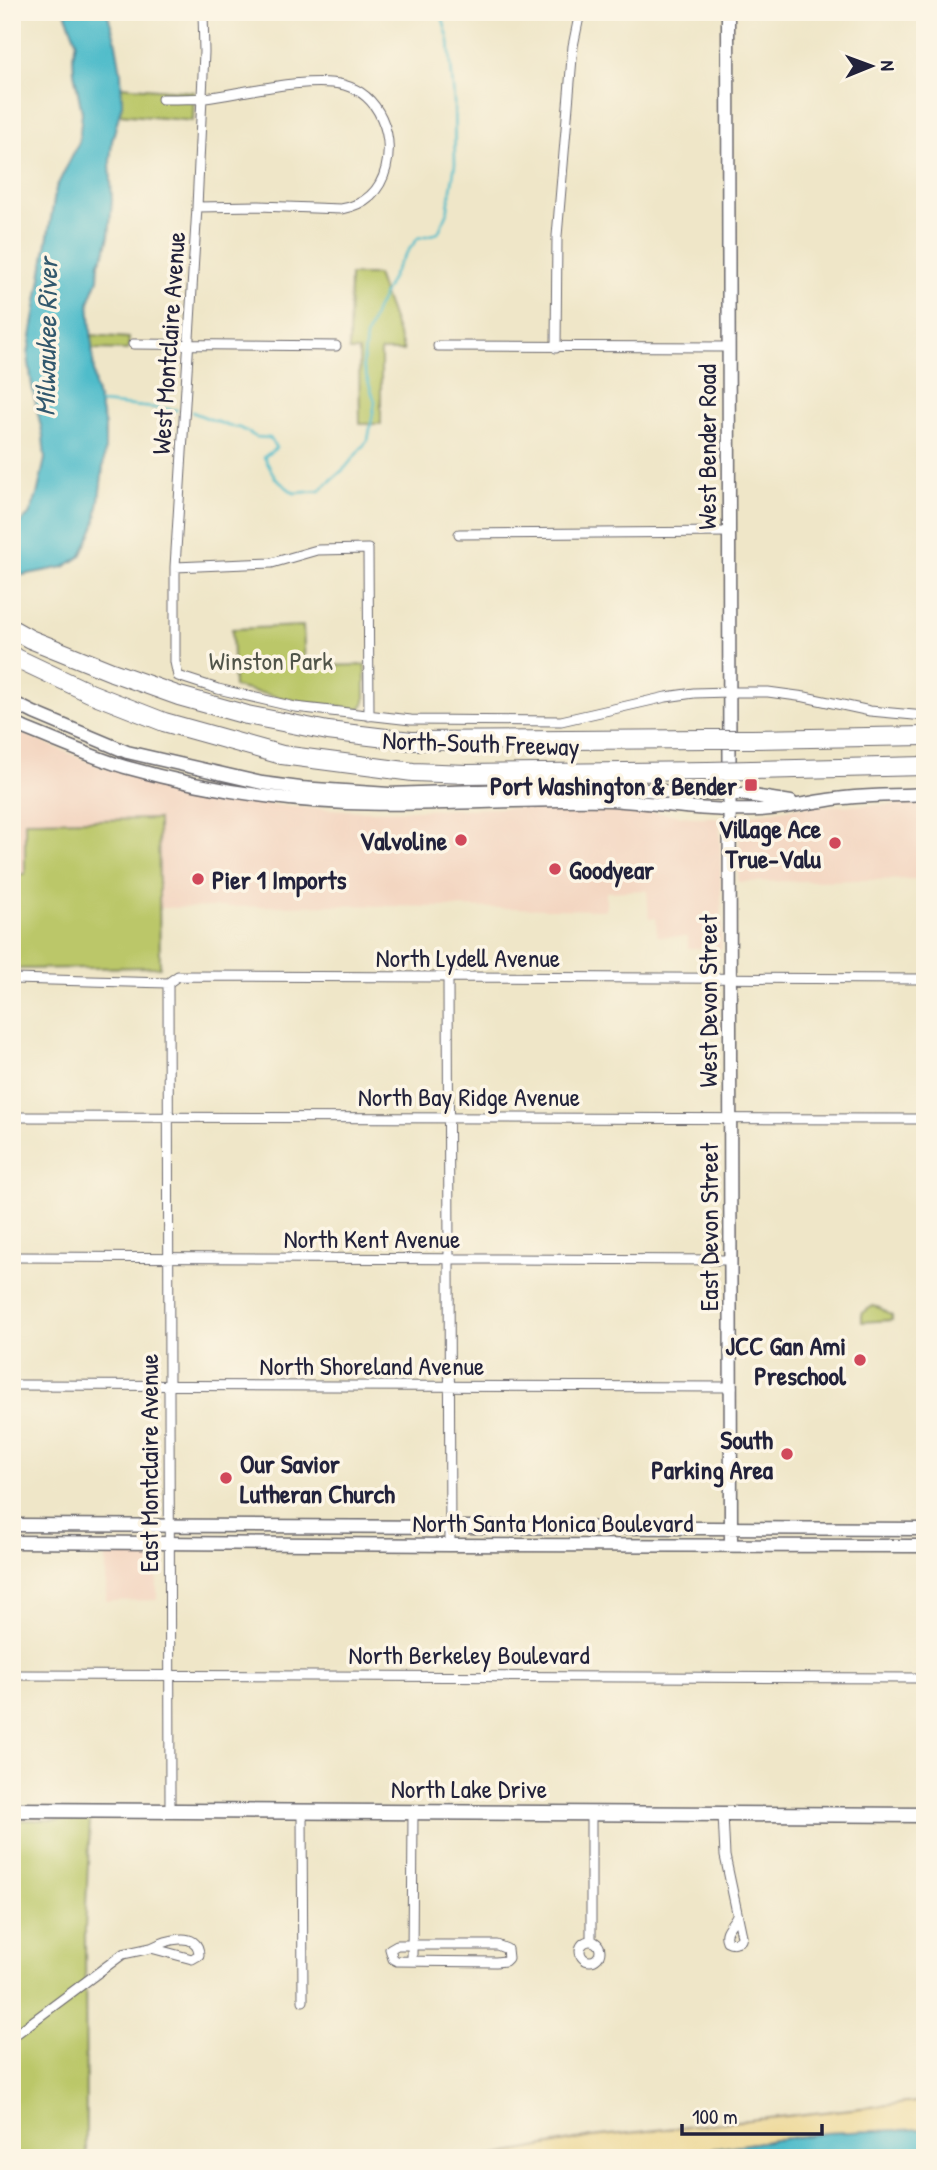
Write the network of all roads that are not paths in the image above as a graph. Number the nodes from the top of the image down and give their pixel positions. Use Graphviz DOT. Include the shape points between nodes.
graph roads {
  1 [pos="203,12"];
  2 [pos="580,12"];
  3 [pos="728,12"];
  4 [pos="202,98"];
  5 [pos="162,99"];
  6 [pos="197,207"];
  7 [pos="133,344"];
  8 [pos="190,345"];
  9 [pos="336,346"];
  10 [pos="438,346"];
  11 [pos="729,347"];
  12 [pos="556,348"];
  13 [pos="729,532"];
  14 [pos="459,534"];
  15 [pos="175,566"];
  16 [pos="12,629"];
  17 [pos="12,656"];
  18 [pos="729,692"];
  19 [pos="12,702"];
  20 [pos="369,716"];
  21 [pos="925,716"];
  22 [pos="12,722"];
  23 [pos="925,736"];
  24 [pos="925,766"];
  25 [pos="729,794"];
  26 [pos="925,794"];
  27 [pos="797,804"];
  28 [pos="728,809"];
  29 [pos="729,882"];
  30 [pos="449,978"];
  31 [pos="12,979"];
  32 [pos="730,979"];
  33 [pos="925,979"];
  34 [pos="168,983"];
  35 [pos="12,1117"];
  36 [pos="168,1117"];
  37 [pos="449,1117"];
  38 [pos="730,1119"];
  39 [pos="925,1119"];
  40 [pos="12,1257"];
  41 [pos="169,1258"];
  42 [pos="449,1259"];
  43 [pos="731,1260"];
  44 [pos="169,1384"];
  45 [pos="12,1385"];
  46 [pos="449,1386"];
  47 [pos="732,1387"];
  48 [pos="12,1525"];
  49 [pos="450,1526"];
  50 [pos="169,1527"];
  51 [pos="732,1528"];
  52 [pos="925,1528"];
  53 [pos="12,1542"];
  54 [pos="169,1542"];
  55 [pos="450,1545"];
  56 [pos="731,1545"];
  57 [pos="925,1546"];
  58 [pos="12,1675"];
  59 [pos="170,1675"];
  60 [pos="925,1678"];
  61 [pos="12,1810"];
  62 [pos="170,1810"];
  63 [pos="302,1812"];
  64 [pos="413,1812"];
  65 [pos="591,1813"];
  66 [pos="723,1814"];
  67 [pos="925,1815"];
  68 [pos="737,1915"];
  69 [pos="591,1941"];
  70 [pos="412,1944"];
  71 [pos="151,1948"];
  72 [pos="412,1961"];
  73 [pos="303,2001"];
  74 [pos="12,2037"];
  1 -- 4 [label="street, West Montclaire Avenue"];
  2 -- 12 [label="street" via="557,236"];
  3 -- 11 [label="street, West Bender Road"];
  4 -- 5 [label="street"];
  4 -- 6 [label="street, West Montclaire Avenue"];
  4 -- 6 [label="street" via="307,83 346,86 375,106 384,123 388,159 378,188 353,206"];
  6 -- 8 [label="street, West Montclaire Avenue"];
  7 -- 8 [label="street"];
  8 -- 9 [label="street"];
  8 -- 15 [label="street, West Montclaire Avenue"];
  10 -- 12 [label="street"];
  11 -- 12 [label="street"];
  11 -- 13 [label="street, West Bender Road"];
  13 -- 14 [label="street"];
  13 -- 18 [label="street, West Bender Road"];
  15 -- 20 [label="street, West Montclaire Avenue" via="177,676 277,703"];
  15 -- 20 [label="street" via="272,563 317,550 368,549"];
  16 -- 23 [label="highway, North-South Freeway, bridge" via="179,696 328,731 411,741"];
  17 -- 24 [label="highway, North-South Freeway, bridge" via="164,722 282,755 427,772"];
  18 -- 20 [label="street" via="666,697 561,720 437,721"];
  18 -- 21 [label="street" via="805,697 870,711"];
  18 -- 25 [label="street, West Bender Road"];
  19 -- 25 [label="street" via="127,752 300,788 389,794 607,787"];
  22 -- 28 [label="street" via="124,767 267,796 387,804 598,800"];
  25 -- 27 [label="street"];
  25 -- 28 [label="street, West Bender Road"];
  26 -- 27 [label="street"];
  27 -- 28 [label="street"];
  28 -- 29 [label="street, West Bender Road"];
  29 -- 32 [label="street, West Devon Street"];
  30 -- 32 [label="street, North Lydell Avenue"];
  30 -- 34 [label="street, North Lydell Avenue" via="178,976"];
  30 -- 37 [label="street"];
  31 -- 34 [label="street, North Lydell Avenue"];
  32 -- 33 [label="street, North Lydell Avenue"];
  32 -- 38 [label="street, West Devon Street"];
  34 -- 36 [label="street"];
  35 -- 36 [label="street, North Bay Ridge Avenue"];
  36 -- 37 [label="street, North Bay Ridge Avenue"];
  36 -- 41 [label="street, East Montclaire Avenue"];
  37 -- 38 [label="street, North Bay Ridge Avenue"];
  37 -- 42 [label="street"];
  38 -- 39 [label="street, North Bay Ridge Avenue"];
  38 -- 43 [label="street, East Devon Street"];
  40 -- 41 [label="street, North Kent Avenue"];
  41 -- 42 [label="street, North Kent Avenue"];
  41 -- 44 [label="street, East Montclaire Avenue"];
  42 -- 43 [label="street, North Kent Avenue"];
  42 -- 46 [label="street"];
  43 -- 47 [label="street, East Devon Street"];
  44 -- 45 [label="street, North Shoreland Avenue"];
  44 -- 46 [label="street, North Shoreland Avenue"];
  44 -- 50 [label="street, East Montclaire Avenue"];
  46 -- 47 [label="street, North Shoreland Avenue"];
  46 -- 49 [label="street"];
  47 -- 51 [label="street, East Devon Street"];
  48 -- 50 [label="street, North Santa Monica Boulevard"];
  49 -- 50 [label="street, North Santa Monica Boulevard"];
  49 -- 51 [label="street, North Santa Monica Boulevard"];
  49 -- 55 [label="street"];
  50 -- 54 [label="street, East Montclaire Avenue"];
  51 -- 52 [label="street, North Santa Monica Boulevard"];
  51 -- 56 [label="street, East Devon Street"];
  53 -- 54 [label="street, North Santa Monica Boulevard"];
  54 -- 55 [label="street, North Santa Monica Boulevard"];
  54 -- 59 [label="street, East Montclaire Avenue"];
  55 -- 56 [label="street, North Santa Monica Boulevard"];
  56 -- 57 [label="street, North Santa Monica Boulevard"];
  58 -- 59 [label="street, North Berkeley Boulevard"];
  59 -- 60 [label="street, North Berkeley Boulevard"];
  59 -- 62 [label="street, East Montclaire Avenue"];
  61 -- 62 [label="main road, North Lake Drive"];
  62 -- 63 [label="main road, North Lake Drive"];
  63 -- 64 [label="main road, North Lake Drive"];
  63 -- 73 [label="street"];
  64 -- 65 [label="main road, North Lake Drive"];
  64 -- 70 [label="street"];
  65 -- 66 [label="main road, North Lake Drive"];
  65 -- 69 [label="street"];
  66 -- 67 [label="main road, North Lake Drive"];
  66 -- 68 [label="street" via="725,1856"];
  70 -- 72 [label="street"];
  70 -- 72 [label="street" via="393,1946 390,1954 393,1959"];
  70 -- 72 [label="street" via="497,1945 509,1953 505,1961 496,1962"];
  71 -- 71 [label="street" via="188,1959 200,1951 184,1939"];
  71 -- 74 [label="street" via="130,1951 114,1960"];
}
